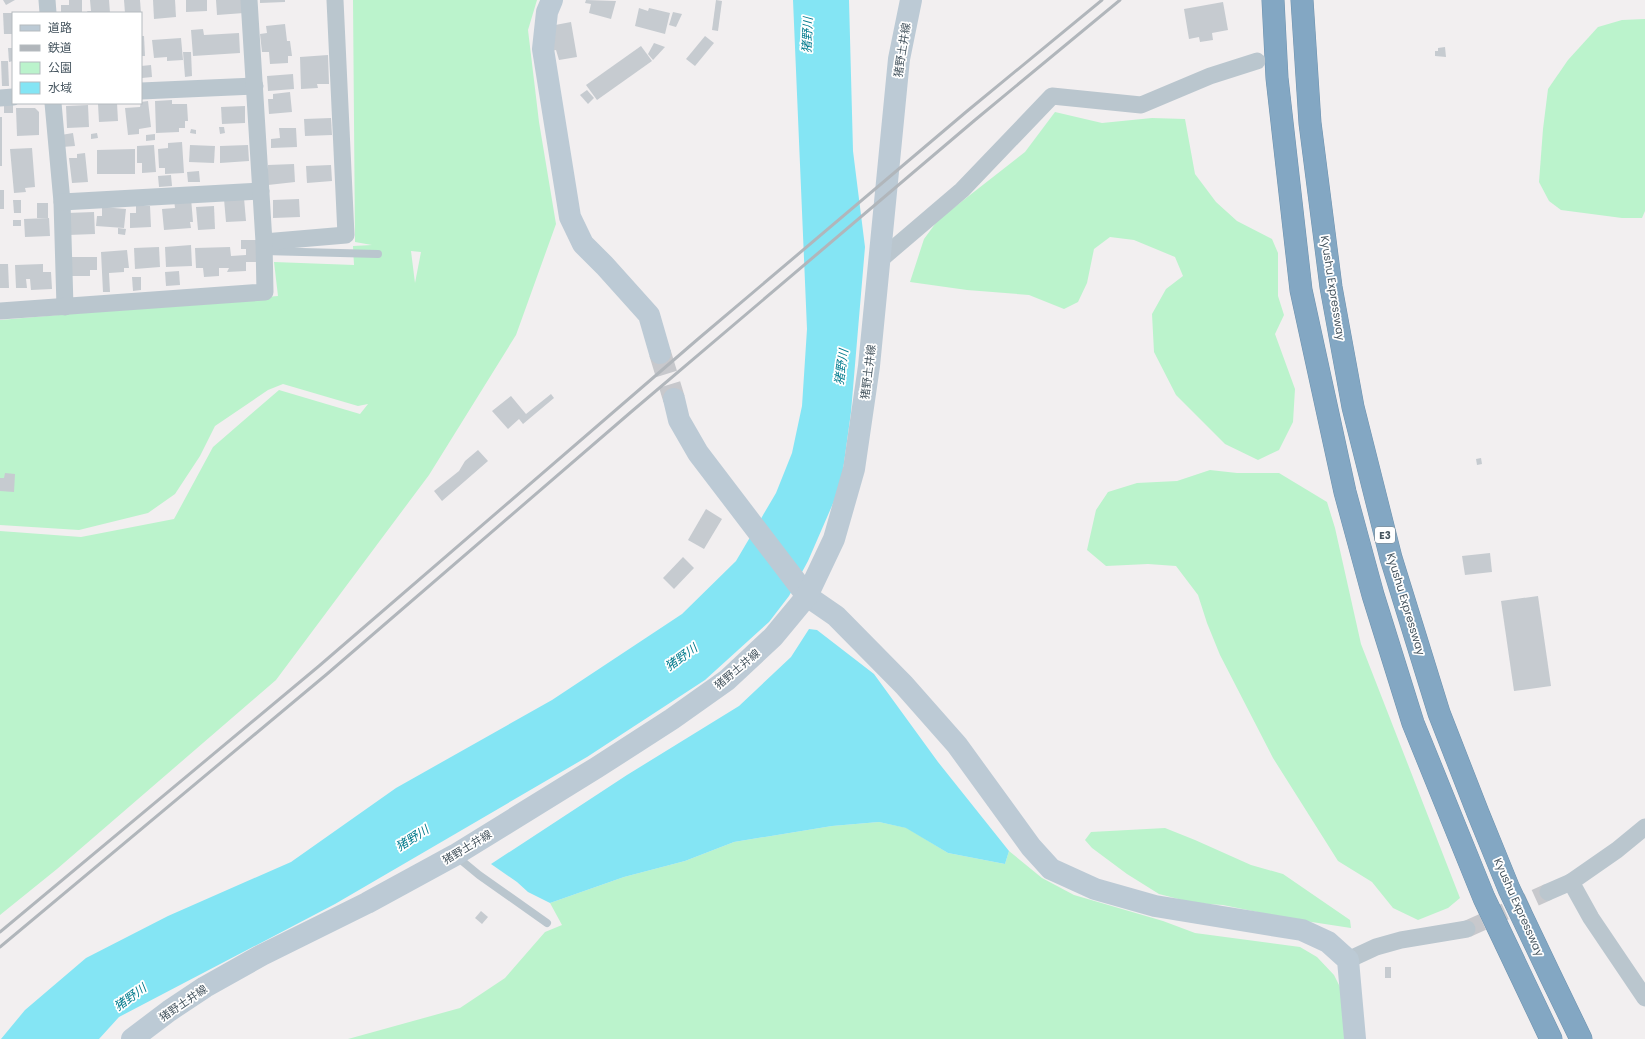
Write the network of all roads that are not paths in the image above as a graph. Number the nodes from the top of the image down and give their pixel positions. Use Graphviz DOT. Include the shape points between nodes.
graph roads {
  1 [pos="48,0"];
  2 [pos="249,0"];
  3 [pos="335,0"];
  4 [pos="552,0"];
  5 [pos="911,0"];
  6 [pos="1273,0"];
  7 [pos="1302,0"];
  8 [pos="48,12"];
  9 [pos="1257,61"];
  10 [pos="255,86"];
  11 [pos="142,91"];
  12 [pos="12,97"];
  13 [pos="0,98"];
  14 [pos="53,104"];
  15 [pos="261,191"];
  16 [pos="62,202"];
  17 [pos="264,247"];
  18 [pos="378,254"];
  19 [pos="880,260"];
  20 [pos="65,307"];
  21 [pos="0,311"];
  22 [pos="660,353"];
  23 [pos="674,399"];
  24 [pos="801,587"];
  25 [pos="1645,827"];
  26 [pos="456,855"];
  27 [pos="1571,882"];
  28 [pos="1548,892"];
  29 [pos="547,923"];
  30 [pos="1466,930"];
  31 [pos="1348,960"];
  32 [pos="1645,998"];
  33 [pos="132,1039"];
  34 [pos="1355,1039"];
  35 [pos="1551,1039"];
  36 [pos="1581,1039"];
  1 -- 8 [label="street"];
  2 -- 10 [label="street"];
  3 -- 17 [label="street" via="346,235"];
  4 -- 22 [label="main road" via="547,12 543,49 570,217 583,244 649,315"];
  5 -- 19 [label="main road, 猪野土井線" via="899,59"];
  6 -- 35 [label="highway, E3" via="1277,78 1301,290 1345,492 1373,595 1413,723 1484,898"];
  7 -- 36 [label="highway, Kyushu Expressway / E3" via="1310,123 1331,287 1353,407 1391,558 1439,713 1478,813 1509,889"];
  9 -- 19 [label="street" via="1210,76 1141,104 1052,96 962,190"];
  10 -- 11 [label="street"];
  10 -- 15 [label="street"];
  12 -- 13 [label="street"];
  14 -- 16 [label="street"];
  15 -- 16 [label="street"];
  15 -- 17 [label="street"];
  16 -- 20 [label="street"];
  17 -- 18 [label="lane"];
  17 -- 20 [label="street" via="266,292"];
  19 -- 24 [label="main road, 猪野土井線" via="869,366 854,469 834,539"];
  20 -- 21 [label="street"];
  23 -- 24 [label="main road" via="679,420 698,453"];
  24 -- 26 [label="main road, 猪野土井線" via="773,637 727,680 672,719"];
  24 -- 31 [label="main road" via="836,616 904,685 957,745 1030,847 1051,869 1095,889 1155,906 1302,930 1328,942"];
  25 -- 27 [label="street"];
  26 -- 29 [label="lane" via="479,875"];
  26 -- 33 [label="main road, 猪野土井線" via="205,987"];
  27 -- 28 [label="street"];
  27 -- 32 [label="street" via="1591,918"];
  30 -- 31 [label="street" via="1401,940 1376,947"];
  31 -- 34 [label="main road"];
}
